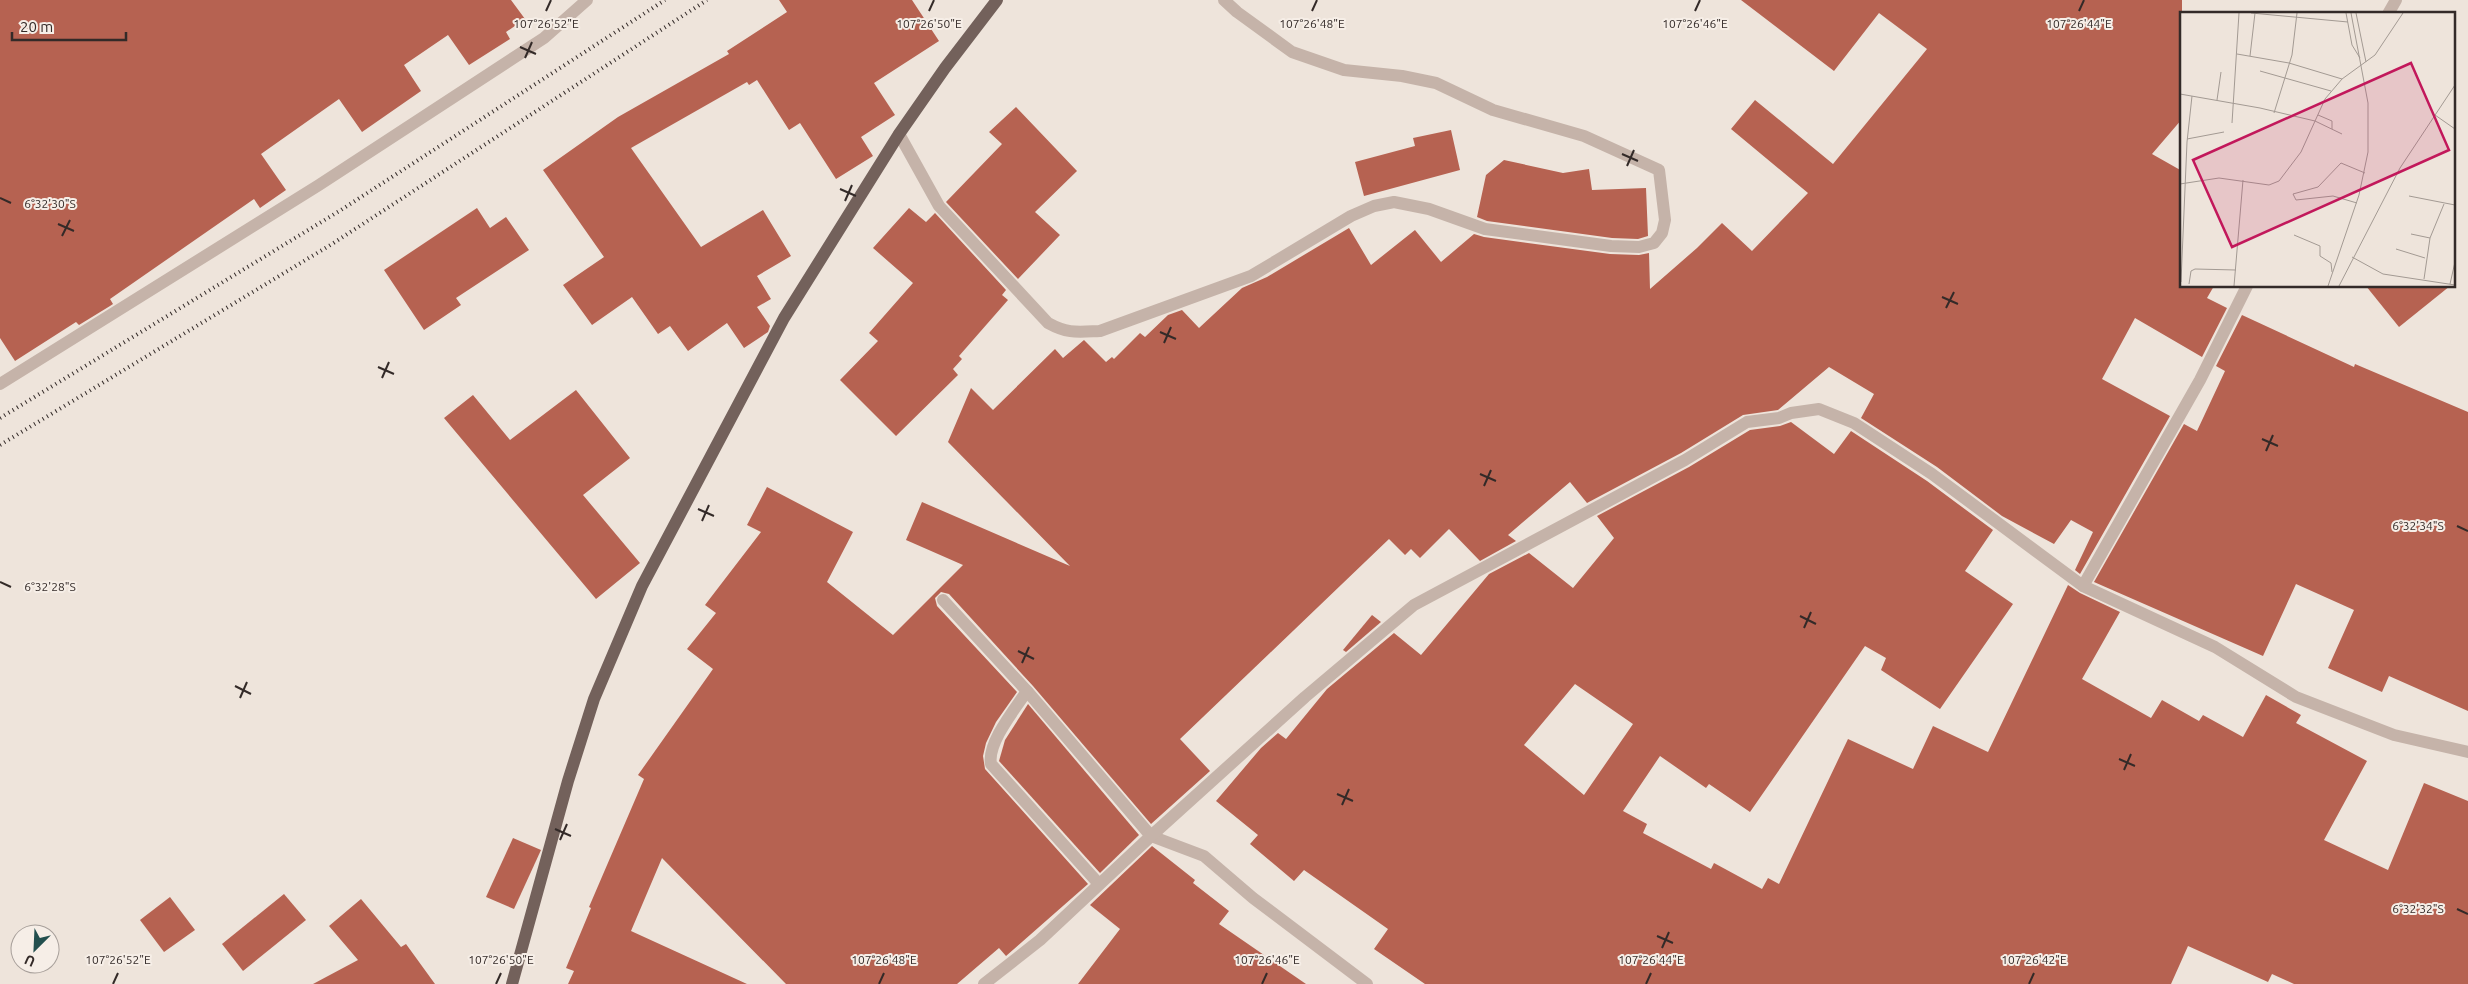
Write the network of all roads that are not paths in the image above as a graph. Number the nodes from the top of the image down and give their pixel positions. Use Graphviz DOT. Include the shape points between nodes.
graph roads {
  1 [pos="588,0"];
  2 [pos="997,0"];
  3 [pos="1224,0"];
  4 [pos="2396,0"];
  5 [pos="2389,12"];
  6 [pos="899,134"];
  7 [pos="2246,288"];
  8 [pos="0,384"];
  9 [pos="2083,586"];
  10 [pos="943,600"];
  11 [pos="1027,691"];
  12 [pos="2468,752"];
  13 [pos="1151,836"];
  14 [pos="1099,884"];
  15 [pos="512,984"];
  16 [pos="984,984"];
  17 [pos="1367,984"];
  1 -- 8 [label="street" via="536,44 311,190"];
  2 -- 6 [label="main road"];
  3 -- 6 [label="street" via="1292,52 1344,70 1436,83 1493,110 1584,136 1659,170 1665,220 1662,233 1654,243 1639,247 1611,246 1485,229 1429,209 1394,202 1374,206 1327,229 1251,276 1100,331 1074,333 1048,322 939,206"];
  4 -- 5 [label="street"];
  6 -- 15 [label="main road" via="784,318 642,586 594,699"];
  7 -- 9 [label="street" via="2200,380"];
  9 -- 12 [label="street" via="2215,647 2296,697 2394,735"];
  9 -- 13 [label="street" via="1932,474 1854,423 1819,409 1747,422 1685,460 1414,605 1305,697"];
  10 -- 11 [label="street"];
  11 -- 13 [label="street"];
  11 -- 14 [label="street" via="997,737 989,756 991,764"];
  13 -- 14 [label="street"];
  13 -- 17 [label="street" via="1204,856 1253,898"];
  14 -- 16 [label="street" via="1040,940"];
}
